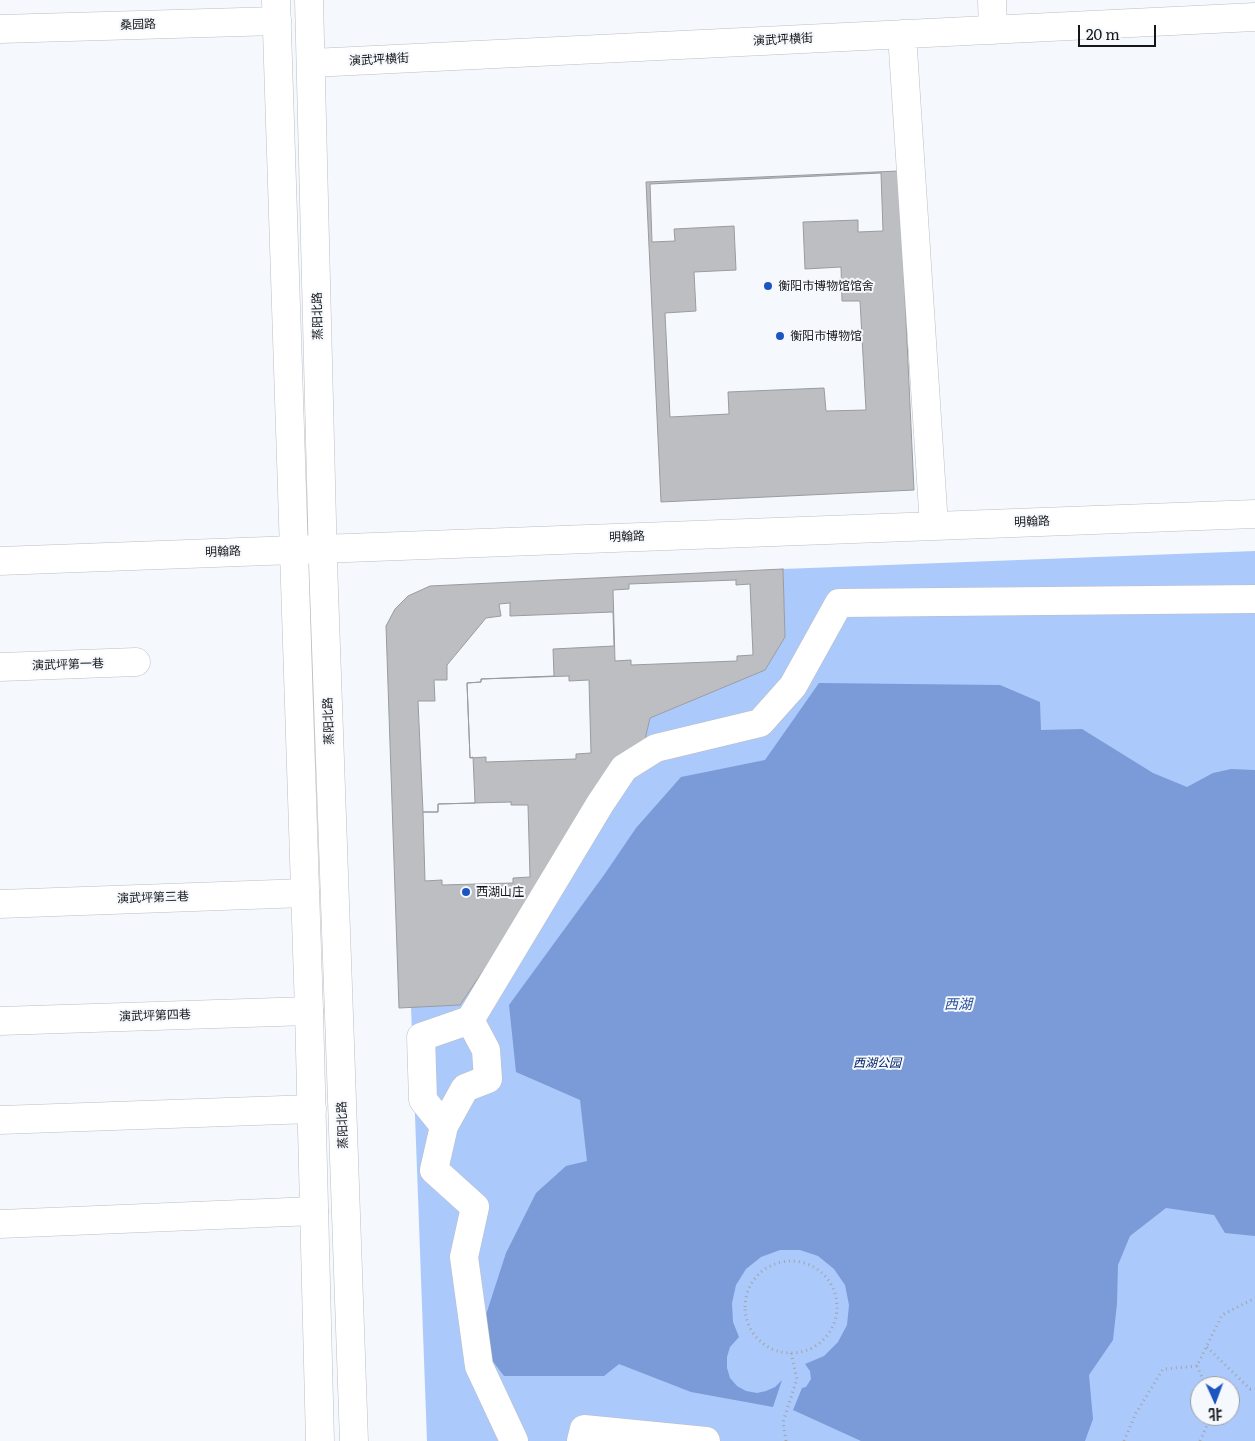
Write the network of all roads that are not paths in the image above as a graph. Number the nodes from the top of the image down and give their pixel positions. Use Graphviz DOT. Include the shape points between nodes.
graph roads {
  1 [pos="309,0"];
  2 [pos="992,0"];
  3 [pos="276,11"];
  4 [pos="1255,17"];
  5 [pos="0,30"];
  6 [pos="993,30"];
  7 [pos="902,34"];
  8 [pos="312,63"];
  9 [pos="1255,514"];
  10 [pos="934,526"];
  11 [pos="1255,526"];
  12 [pos="323,555"];
  13 [pos="294,556"];
  14 [pos="0,561"];
  15 [pos="0,572"];
  16 [pos="1255,599"];
  17 [pos="136,662"];
  18 [pos="0,667"];
  19 [pos="305,893"];
  20 [pos="0,904"];
  21 [pos="309,1011"];
  22 [pos="470,1020"];
  23 [pos="0,1021"];
  24 [pos="312,1109"];
  25 [pos="0,1120"];
  26 [pos="444,1126"];
  27 [pos="314,1211"];
  28 [pos="0,1224"];
  29 [pos="320,1441"];
  30 [pos="354,1441"];
  31 [pos="514,1441"];
  32 [pos="581,1441"];
  33 [pos="706,1441"];
  1 -- 8 [label="street, 蒸阳北路"];
  2 -- 6 [label="street"];
  3 -- 5 [label="street, 桑园路"];
  3 -- 13 [label="street"];
  4 -- 6 [label="street, 演武坪横街"];
  6 -- 7 [label="street, 演武坪横街"];
  7 -- 8 [label="street, 演武坪横街"];
  7 -- 10 [label="street"];
  8 -- 12 [label="street, 蒸阳北路"];
  9 -- 10 [label="street, 明翰路"];
  10 -- 12 [label="street, 明翰路"];
  11 -- 12 [label="street, 明翰路"];
  12 -- 13 [label="street, 明翰路"];
  12 -- 30 [label="street, 蒸阳北路"];
  13 -- 14 [label="street, 明翰路"];
  13 -- 15 [label="street, 明翰路"];
  13 -- 19 [label="street"];
  16 -- 22 [label="street" via="839,603 793,686 760,723 656,748 624,768"];
  17 -- 18 [label="street, 演武坪第一巷"];
  19 -- 20 [label="street, 演武坪第三巷"];
  19 -- 21 [label="street"];
  21 -- 23 [label="street, 演武坪第四巷"];
  21 -- 24 [label="street"];
  22 -- 26 [label="street" via="486,1050 488,1079 465,1088"];
  22 -- 26 [label="street" via="421,1037 423,1100"];
  24 -- 25 [label="street"];
  24 -- 27 [label="street"];
  26 -- 31 [label="street" via="434,1170 475,1207 464,1257 479,1366"];
  27 -- 28 [label="street"];
  27 -- 29 [label="street"];
  32 -- 33 [label="street" via="584,1429"];
}
